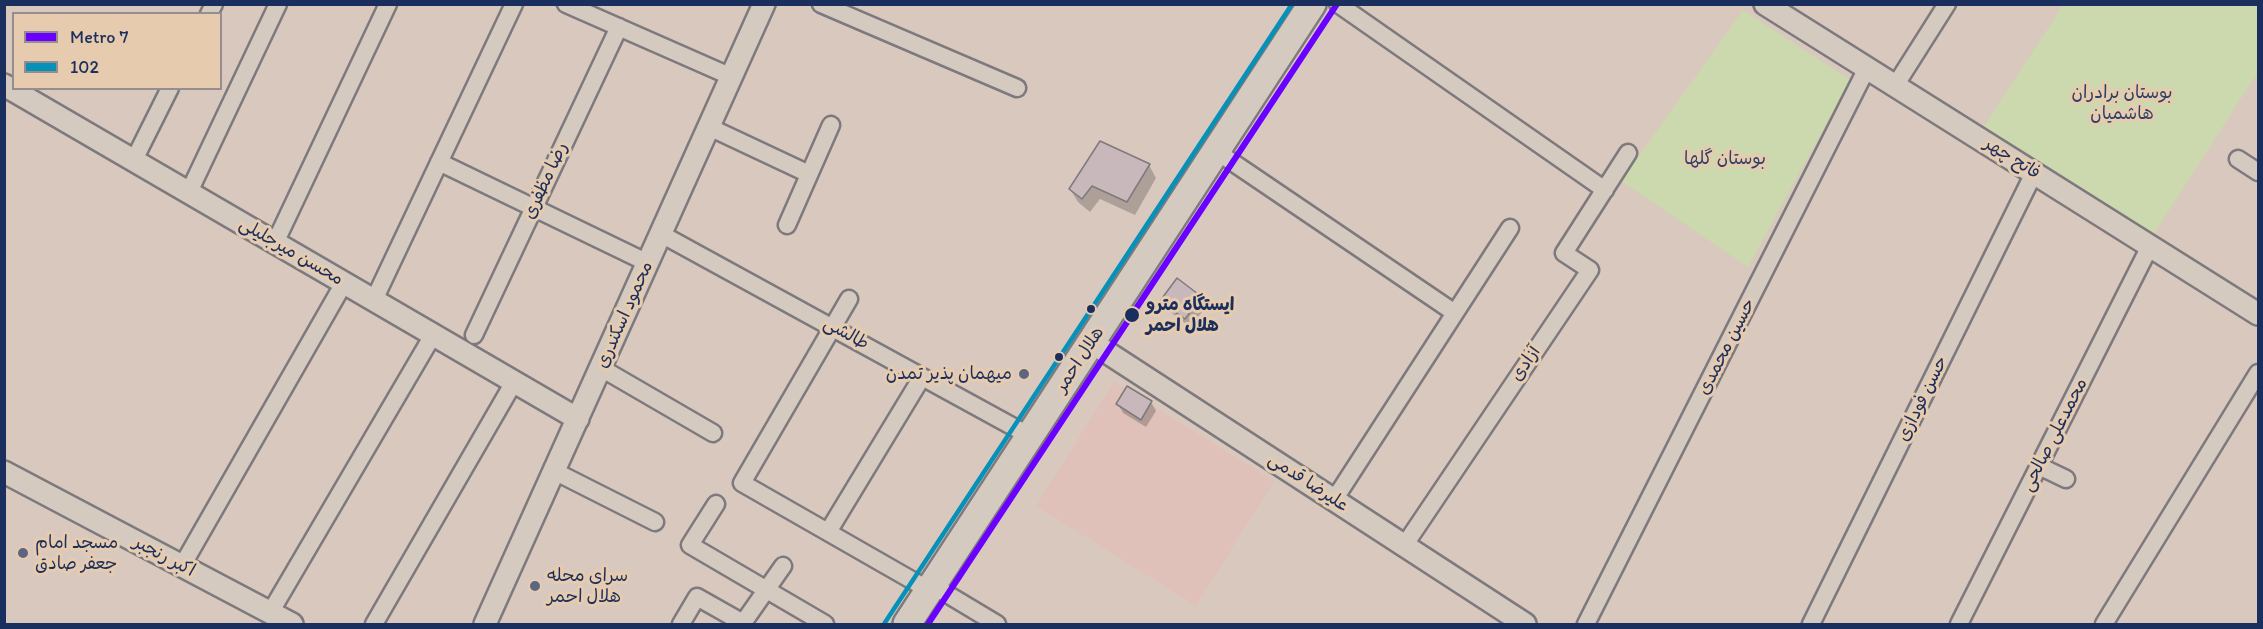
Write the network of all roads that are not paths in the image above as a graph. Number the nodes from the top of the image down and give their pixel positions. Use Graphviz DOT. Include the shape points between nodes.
graph roads {
  1 [pos="278,4"];
  2 [pos="388,4"];
  3 [pos="514,4"];
  4 [pos="764,4"];
  5 [pos="820,4"];
  6 [pos="1312,4"];
  7 [pos="1338,4"];
  8 [pos="1765,4"];
  9 [pos="1947,4"];
  10 [pos="571,6"];
  11 [pos="618,27"];
  12 [pos="1867,68"];
  13 [pos="732,77"];
  14 [pos="1895,86"];
  15 [pos="1017,88"];
  16 [pos="13,90"];
  17 [pos="169,90"];
  18 [pos="831,125"];
  19 [pos="709,127"];
  20 [pos="1216,151"];
  21 [pos="1628,153"];
  22 [pos="2238,159"];
  23 [pos="134,160"];
  24 [pos="439,162"];
  25 [pos="2259,172"];
  26 [pos="2034,173"];
  27 [pos="809,174"];
  28 [pos="1605,190"];
  29 [pos="189,192"];
  30 [pos="533,208"];
  31 [pos="787,225"];
  32 [pos="1510,228"];
  33 [pos="661,234"];
  34 [pos="275,243"];
  35 [pos="2150,246"];
  36 [pos="648,263"];
  37 [pos="344,283"];
  38 [pos="374,300"];
  39 [pos="849,300"];
  40 [pos="1455,313"];
  41 [pos="2259,314"];
  42 [pos="833,327"];
  43 [pos="433,335"];
  44 [pos="474,335"];
  45 [pos="1091,342"];
  46 [pos="601,368"];
  47 [pos="2259,373"];
  48 [pos="922,376"];
  49 [pos="514,382"];
  50 [pos="578,419"];
  51 [pos="713,433"];
  52 [pos="1030,436"];
  53 [pos="2039,466"];
  54 [pos="554,471"];
  55 [pos="4,472"];
  56 [pos="2066,478"];
  57 [pos="1334,500"];
  58 [pos="716,504"];
  59 [pos="655,522"];
  60 [pos="828,532"];
  61 [pos="1404,546"];
  62 [pos="182,566"];
  63 [pos="783,566"];
  64 [pos="931,588"];
  65 [pos="766,589"];
  66 [pos="270,613"];
  67 [pos="292,624"];
  68 [pos="374,624"];
  69 [pos="485,624"];
  70 [pos="681,624"];
  71 [pos="743,624"];
  72 [pos="825,624"];
  73 [pos="907,624"];
  74 [pos="997,624"];
  75 [pos="1525,624"];
  76 [pos="1586,624"];
  77 [pos="1811,624"];
  78 [pos="1959,624"];
  79 [pos="2104,624"];
  1 -- 29 [label="street"];
  2 -- 34 [label="street"];
  3 -- 24 [label="street"];
  4 -- 13 [label="street, محمود اسکندری"];
  5 -- 15 [label="street"];
  6 -- 20 [label="main road, هلال احمر"];
  7 -- 28 [label="street"];
  8 -- 12 [label="street, فاتح چهر"];
  9 -- 14 [label="street"];
  10 -- 11 [label="street"];
  11 -- 13 [label="street"];
  11 -- 30 [label="street, رضا مظفری"];
  12 -- 14 [label="street, فاتح چهر"];
  12 -- 76 [label="street, حسین محمدی"];
  13 -- 19 [label="street, محمود اسکندری"];
  14 -- 26 [label="street, فاتح چهر"];
  16 -- 23 [label="street, محسن میرجلیلی"];
  17 -- 23 [label="street"];
  18 -- 27 [label="street"];
  19 -- 27 [label="street"];
  19 -- 33 [label="street, محمود اسکندری"];
  20 -- 40 [label="street"];
  20 -- 45 [label="main road, هلال احمر"];
  21 -- 28 [label="street"];
  22 -- 25 [label="street"];
  23 -- 29 [label="street, محسن میرجلیلی"];
  24 -- 30 [label="street"];
  24 -- 38 [label="street"];
  26 -- 35 [label="street, فاتح چهر"];
  26 -- 77 [label="street, حسن فودازی"];
  27 -- 31 [label="street"];
  28 -- 61 [label="street, آزادی" via="1564,253 1590,270"];
  29 -- 34 [label="street, محسن میرجلیلی"];
  30 -- 36 [label="street"];
  30 -- 44 [label="street, رضا مظفری"];
  32 -- 40 [label="street"];
  33 -- 36 [label="street, محمود اسکندری"];
  33 -- 42 [label="street, طالشی"];
  34 -- 37 [label="street, محسن میرجلیلی"];
  35 -- 41 [label="street, فاتح چهر"];
  35 -- 53 [label="street, محمدعلی صالحی"];
  36 -- 46 [label="street, محمود اسکندری"];
  37 -- 38 [label="street, محسن میرجلیلی"];
  37 -- 62 [label="street"];
  38 -- 43 [label="street, محسن میرجلیلی"];
  39 -- 42 [label="street"];
  40 -- 57 [label="street"];
  42 -- 48 [label="street, طالشی"];
  42 -- 60 [label="street" via="742,483"];
  43 -- 49 [label="street, محسن میرجلیلی"];
  43 -- 66 [label="street"];
  45 -- 52 [label="main road, هلال احمر"];
  45 -- 57 [label="street, علیرضا قدمی"];
  46 -- 50 [label="street, محمود اسکندری"];
  46 -- 51 [label="street"];
  47 -- 79 [label="street"];
  48 -- 52 [label="street, طالشی"];
  48 -- 60 [label="street"];
  49 -- 50 [label="street, محسن میرجلیلی"];
  49 -- 68 [label="street"];
  50 -- 54 [label="street, محمود اسکندری"];
  52 -- 64 [label="main road, هلال احمر"];
  53 -- 56 [label="street"];
  53 -- 78 [label="street, محمدعلی صالحی"];
  54 -- 59 [label="street"];
  54 -- 69 [label="street, محمود اسکندری"];
  55 -- 62 [label="street, اکبر رنجبر"];
  57 -- 61 [label="street, علیرضا قدمی"];
  58 -- 65 [label="street" via="690,545"];
  60 -- 64 [label="street"];
  61 -- 75 [label="street, علیرضا قدمی"];
  62 -- 66 [label="street, اکبر رنجبر"];
  63 -- 65 [label="street"];
  64 -- 73 [label="main road, هلال احمر"];
  64 -- 74 [label="street"];
  65 -- 71 [label="street"];
  65 -- 72 [label="street"];
  66 -- 67 [label="street, اکبر رنجبر"];
  70 -- 71 [label="street" via="697,597"];
}
